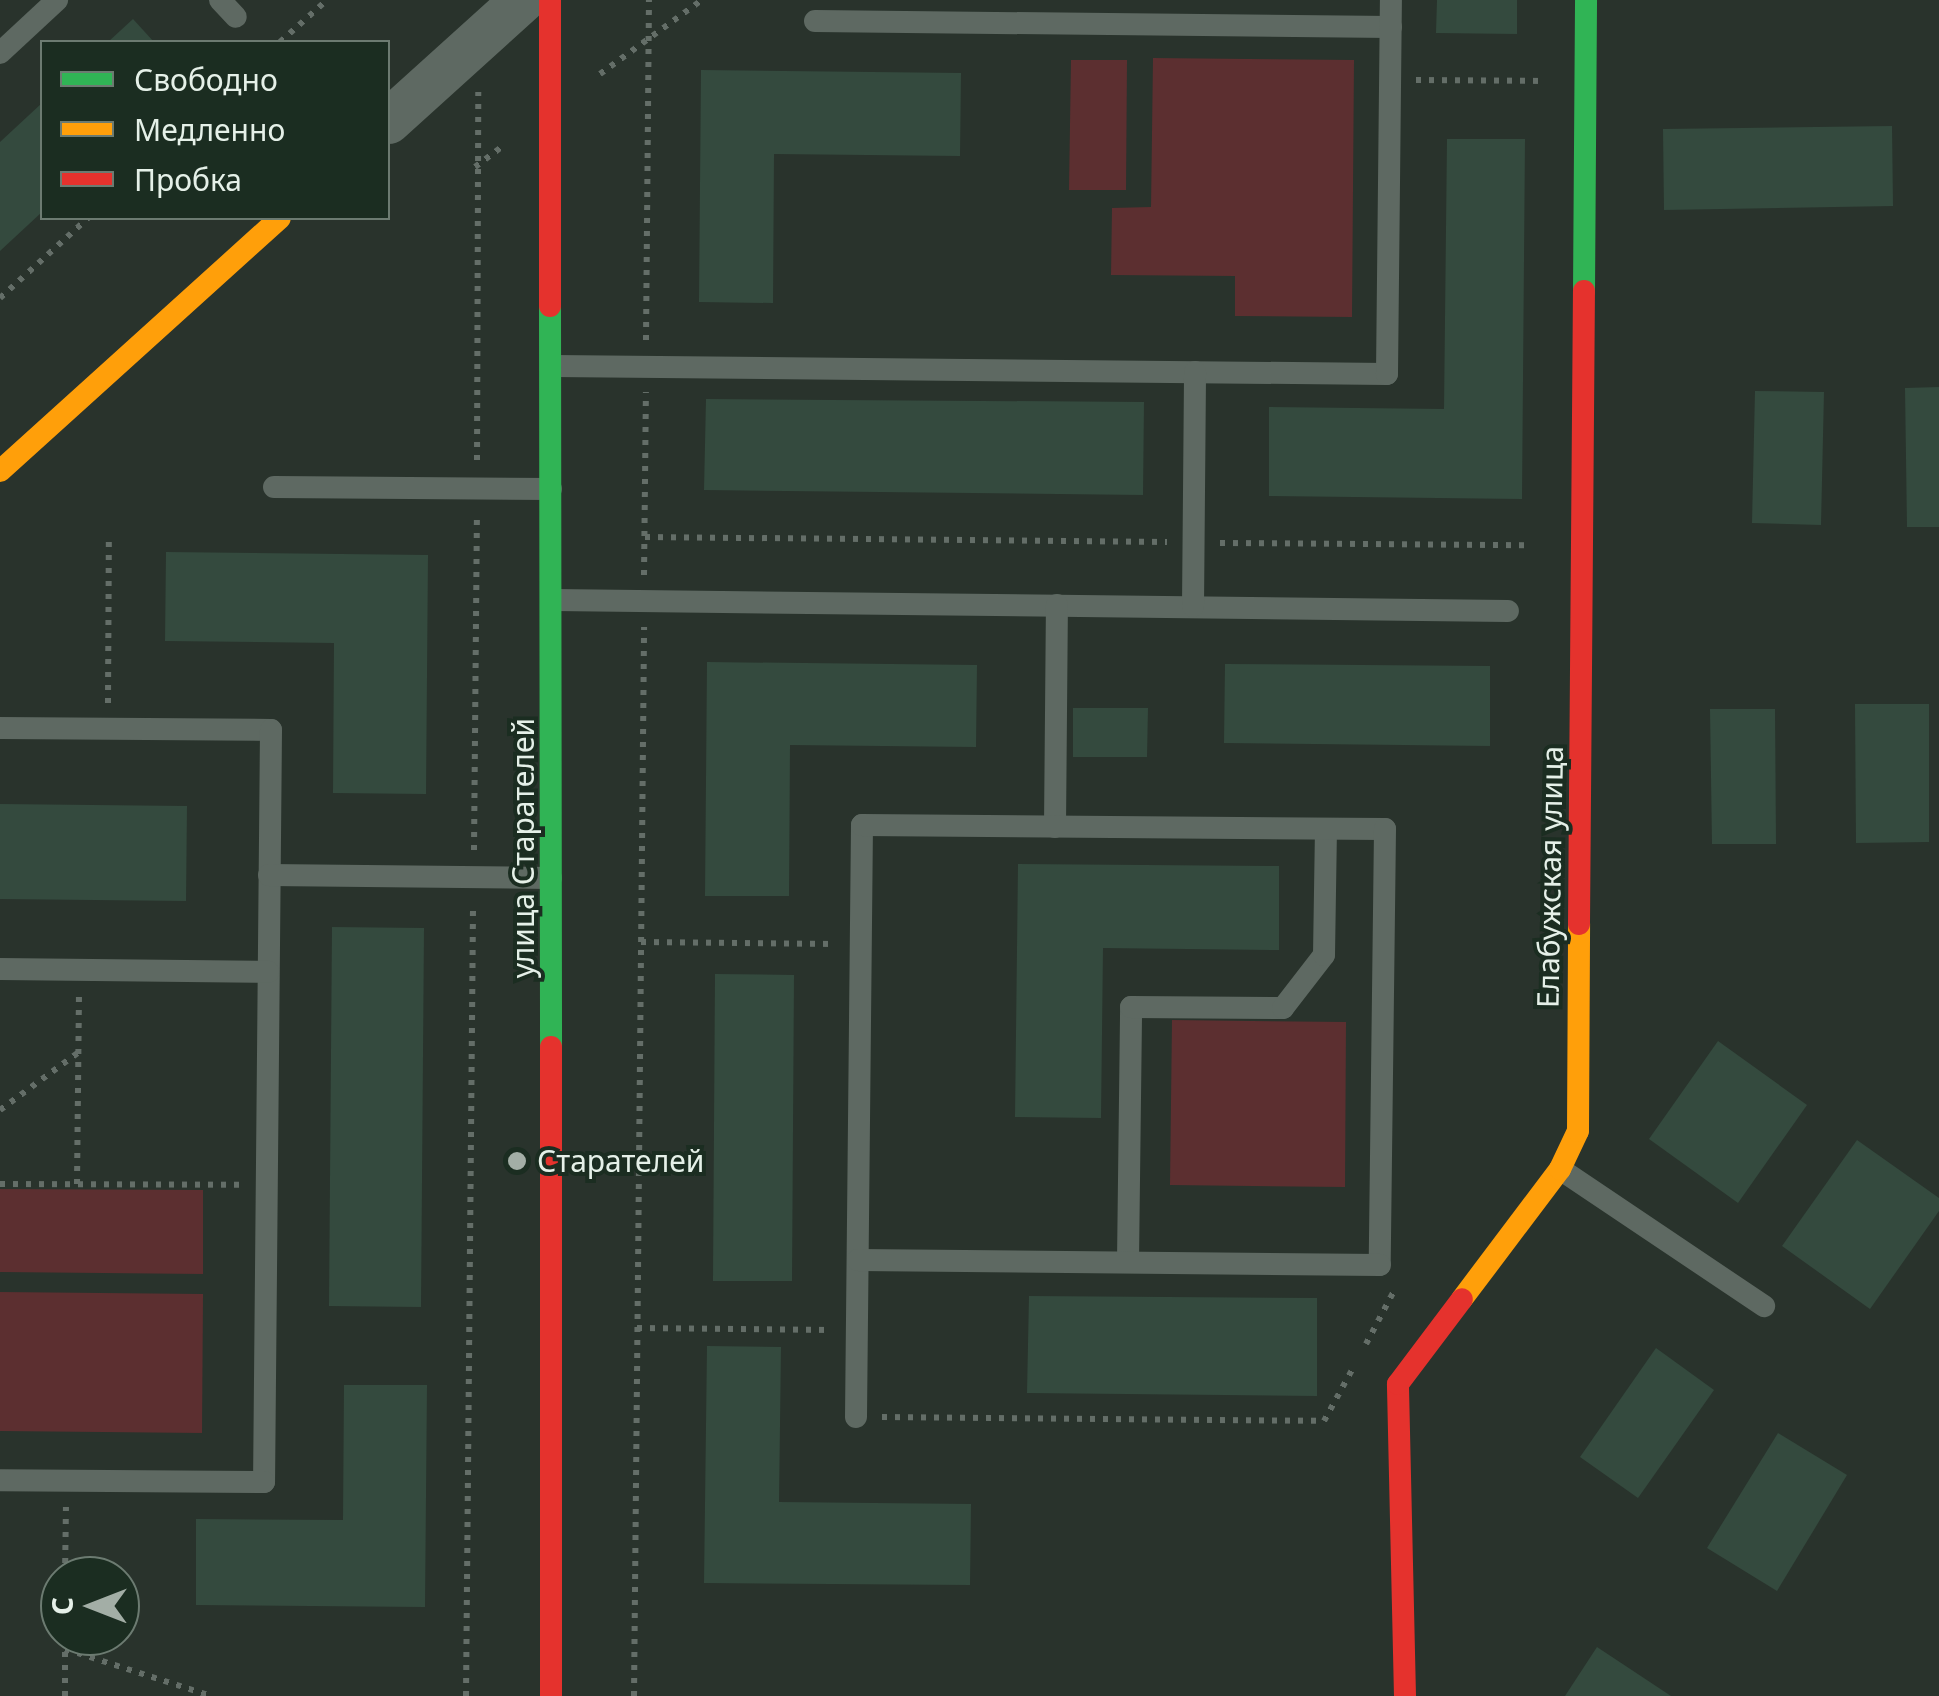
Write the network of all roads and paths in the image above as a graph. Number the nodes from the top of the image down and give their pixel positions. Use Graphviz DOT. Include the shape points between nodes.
graph roads {
  1 [pos="57,0"];
  2 [pos="327,0"];
  3 [pos="522,0"];
  4 [pos="550,0"];
  5 [pos="650,0"];
  6 [pos="702,0"];
  7 [pos="1391,0"];
  8 [pos="1586,0"];
  9 [pos="815,21"];
  10 [pos="1390,27"];
  11 [pos="282,40"];
  12 [pos="649,40"];
  13 [pos="0,53"];
  14 [pos="600,74"];
  15 [pos="1390,80"];
  16 [pos="1588,82"];
  17 [pos="479,83"];
  18 [pos="390,119"];
  19 [pos="513,137"];
  20 [pos="474,168"];
  21 [pos="86,220"];
  22 [pos="278,220"];
  23 [pos="0,298"];
  24 [pos="554,366"];
  25 [pos="646,367"];
  26 [pos="1195,372"];
  27 [pos="0,471"];
  28 [pos="274,487"];
  29 [pos="478,489"];
  30 [pos="554,490"];
  31 [pos="645,538"];
  32 [pos="109,539"];
  33 [pos="1194,542"];
  34 [pos="1528,545"];
  35 [pos="554,600"];
  36 [pos="644,601"];
  37 [pos="1057,605"];
  38 [pos="1194,606"];
  39 [pos="1508,611"];
  40 [pos="0,728"];
  41 [pos="107,729"];
  42 [pos="1056,827"];
  43 [pos="1326,829"];
  44 [pos="270,876"];
  45 [pos="474,878"];
  46 [pos="553,878"];
  47 [pos="641,942"];
  48 [pos="860,944"];
  49 [pos="0,970"];
  50 [pos="79,970"];
  51 [pos="268,972"];
  52 [pos="79,1052"];
  53 [pos="0,1110"];
  54 [pos="1560,1168"];
  55 [pos="0,1184"];
  56 [pos="78,1184"];
  57 [pos="267,1186"];
  58 [pos="858,1260"];
  59 [pos="1128,1262"];
  60 [pos="1380,1265"];
  61 [pos="1764,1306"];
  62 [pos="637,1328"];
  63 [pos="857,1330"];
  64 [pos="856,1417"];
  65 [pos="0,1480"];
  66 [pos="66,1481"];
  67 [pos="65,1556"];
  68 [pos="65,1656"];
  69 [pos="87,1656"];
  70 [pos="65,1696"];
  71 [pos="210,1696"];
  72 [pos="466,1696"];
  73 [pos="551,1696"];
  74 [pos="634,1696"];
  75 [pos="1405,1696"];
  1 -- 13 [label="lane"];
  2 -- 11 [label="path"];
  3 -- 18 [label="street"];
  4 -- 24 [label="street, улица Старателей"];
  5 -- 12 [label="path"];
  6 -- 12 [label="path"];
  7 -- 10 [label="lane"];
  8 -- 16 [label="street, Елабужская улица"];
  9 -- 10 [label="lane"];
  10 -- 15 [label="lane"];
  12 -- 14 [label="path"];
  12 -- 25 [label="path"];
  15 -- 16 [label="path"];
  15 -- 26 [label="lane" via="1388,374"];
  16 -- 54 [label="street, Елабужская улица" via="1578,1131"];
  17 -- 20 [label="path"];
  19 -- 20 [label="path"];
  20 -- 29 [label="path"];
  21 -- 23 [label="path"];
  22 -- 27 [label="street"];
  24 -- 25 [label="lane"];
  24 -- 30 [label="street, улица Старателей"];
  25 -- 26 [label="lane"];
  25 -- 31 [label="path"];
  26 -- 33 [label="lane"];
  28 -- 29 [label="lane"];
  29 -- 30 [label="lane"];
  29 -- 45 [label="path"];
  30 -- 35 [label="street, улица Старателей"];
  31 -- 33 [label="path"];
  31 -- 36 [label="path"];
  32 -- 41 [label="path"];
  33 -- 34 [label="path"];
  33 -- 38 [label="lane"];
  35 -- 36 [label="lane"];
  35 -- 46 [label="street, улица Старателей"];
  36 -- 37 [label="lane"];
  36 -- 47 [label="path"];
  37 -- 38 [label="lane"];
  37 -- 42 [label="lane"];
  38 -- 39 [label="lane"];
  40 -- 41 [label="lane"];
  41 -- 44 [label="lane" via="271,730"];
  42 -- 43 [label="lane"];
  42 -- 48 [label="lane" via="862,825"];
  43 -- 59 [label="lane" via="1324,955 1283,1008 1130,1007"];
  43 -- 60 [label="lane" via="1385,830"];
  44 -- 45 [label="lane"];
  44 -- 51 [label="lane"];
  45 -- 46 [label="lane"];
  45 -- 72 [label="path"];
  46 -- 73 [label="street, улица Старателей"];
  47 -- 48 [label="path"];
  47 -- 62 [label="path"];
  48 -- 58 [label="lane"];
  49 -- 50 [label="lane"];
  50 -- 51 [label="lane"];
  50 -- 52 [label="path"];
  51 -- 57 [label="lane"];
  52 -- 53 [label="path"];
  52 -- 56 [label="path"];
  54 -- 61 [label="lane"];
  54 -- 75 [label="street, Елабужская улица" via="1398,1384"];
  55 -- 56 [label="path"];
  56 -- 57 [label="path"];
  57 -- 66 [label="lane" via="264,1482"];
  58 -- 59 [label="lane"];
  58 -- 63 [label="lane"];
  59 -- 60 [label="lane"];
  60 -- 64 [label="path" via="1396,1290 1324,1421"];
  62 -- 63 [label="path"];
  62 -- 74 [label="path"];
  63 -- 64 [label="lane"];
  65 -- 66 [label="lane"];
  66 -- 67 [label="path"];
  68 -- 70 [label="path"];
  69 -- 71 [label="path"];
}
